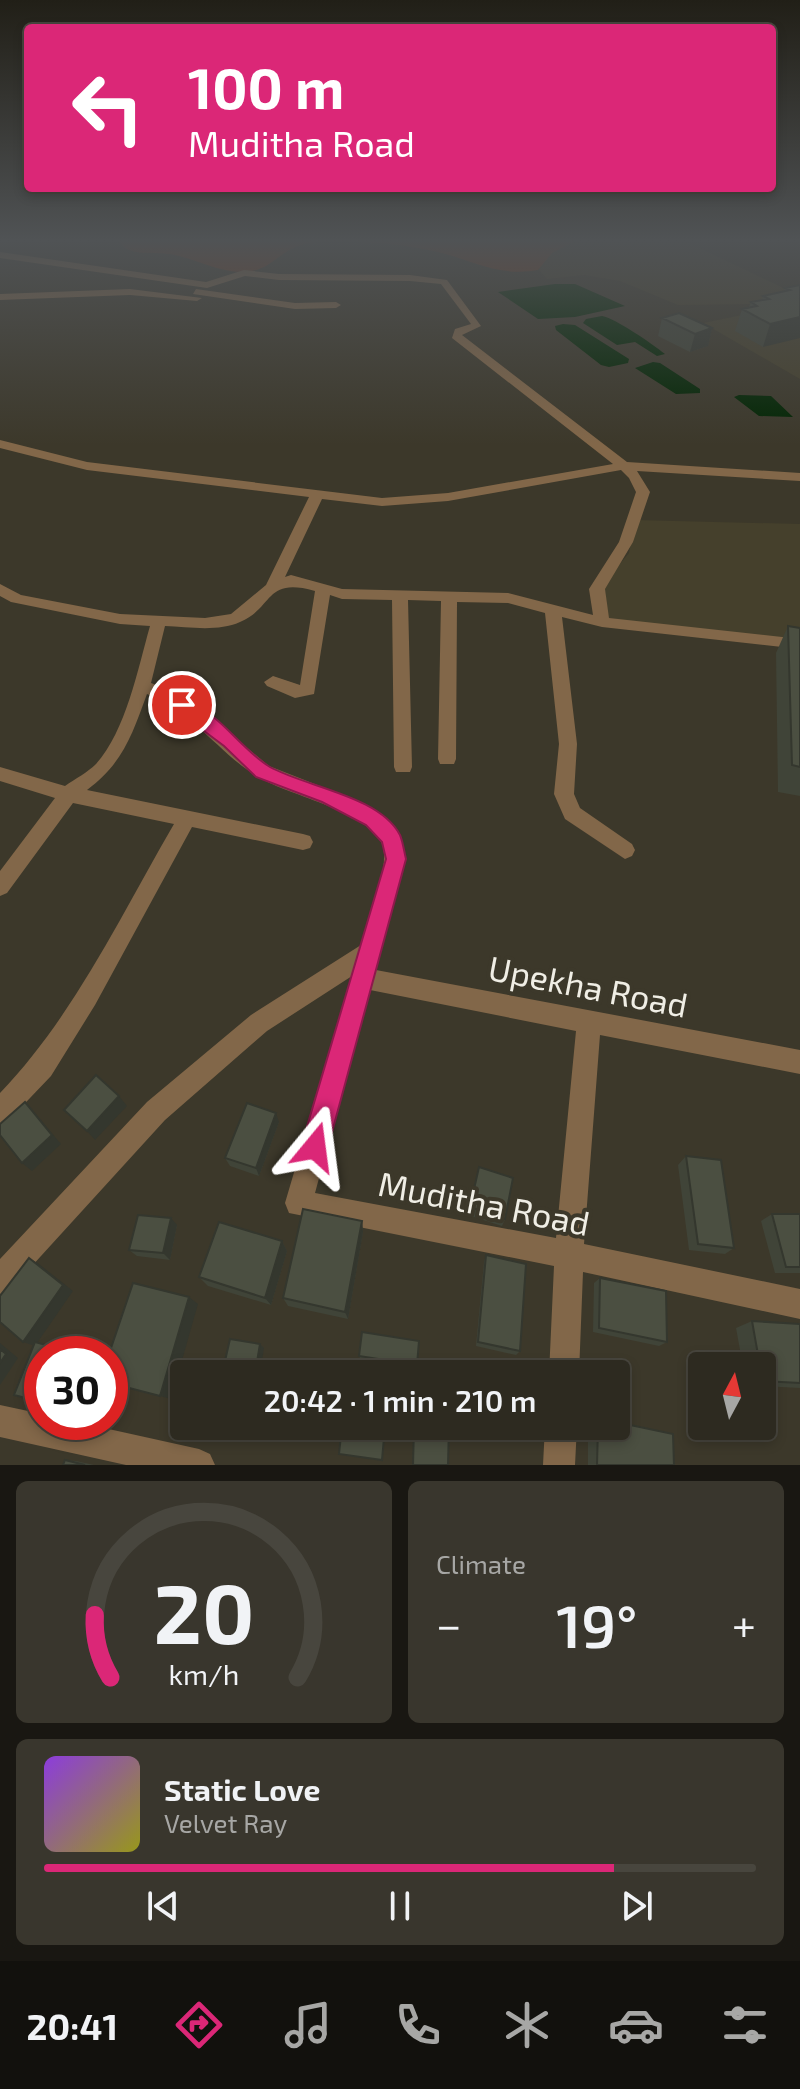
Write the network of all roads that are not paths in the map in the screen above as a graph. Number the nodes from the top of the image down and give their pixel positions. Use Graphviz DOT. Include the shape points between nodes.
graph roads {
  1 [pos="463,308"];
  2 [pos="0,444"];
  3 [pos="624,466"];
  4 [pos="800,477"];
  5 [pos="317,495"];
  6 [pos="272,588"];
  7 [pos="323,588"];
  8 [pos="0,589"];
  9 [pos="400,597"];
  10 [pos="449,598"];
  11 [pos="553,610"];
  12 [pos="159,620"];
  13 [pos="602,622"];
  14 [pos="800,644"];
  15 [pos="273,682"];
  16 [pos="142,686"];
  17 [pos="447,759"];
  18 [pos="403,767"];
  19 [pos="0,774"];
  20 [pos="68,794"];
  21 [pos="187,818"];
  22 [pos="303,842"];
  23 [pos="625,850"];
  24 [pos="0,887"];
  25 [pos="370,951"];
  26 [pos="362,978"];
  27 [pos="589,1022"];
  28 [pos="800,1062"];
  29 [pos="0,1111"];
  30 [pos="569,1255"];
  31 [pos="0,1280"];
  32 [pos="800,1304"];
  33 [pos="565,1360"];
  34 [pos="0,1421"];
  35 [pos="560,1440"];
  36 [pos="199,1465"];
  37 [pos="559,1465"];
  1 -- 3 [label="street" via="476,326 456,336"];
  2 -- 5 [label="street" via="87,466"];
  3 -- 4 [label="street"];
  3 -- 5 [label="street" via="448,497 382,502"];
  3 -- 13 [label="street" via="643,492 626,542 597,589"];
  5 -- 6 [label="street"];
  6 -- 7 [label="street" via="291,580"];
  6 -- 12 [label="street" via="236,618 205,623"];
  7 -- 9 [label="street"];
  7 -- 15 [label="street" via="308,690 295,692"];
  8 -- 12 [label="street" via="16,599 69,610"];
  9 -- 10 [label="street"];
  9 -- 18 [label="street"];
  10 -- 11 [label="street" via="484,595"];
  10 -- 17 [label="street"];
  11 -- 13 [label="street"];
  11 -- 23 [label="street" via="568,744 564,794 572,813"];
  12 -- 16 [label="street"];
  13 -- 14 [label="street"];
  16 -- 20 [label="street" via="123,736 102,769"];
  16 -- 25 [label="street, Muditha Road" via="167,695 197,716 262,771 362,814 391,838 396,859"];
  19 -- 20 [label="street"];
  20 -- 21 [label="street"];
  20 -- 24 [label="street"];
  21 -- 22 [label="street"];
  21 -- 29 [label="street" via="87,997 42,1067"];
  25 -- 26 [label="street, Muditha Road"];
  25 -- 31 [label="street" via="259,1023 156,1111"];
  26 -- 27 [label="street, Upekha Road"];
  26 -- 30 [label="street, Muditha Road" via="299,1203"];
  27 -- 28 [label="street, Upekha Road"];
  27 -- 30 [label="street"];
  30 -- 32 [label="street, Muditha Road"];
  30 -- 33 [label="street"];
  34 -- 36 [label="street"];
  35 -- 37 [label="street"];
}
